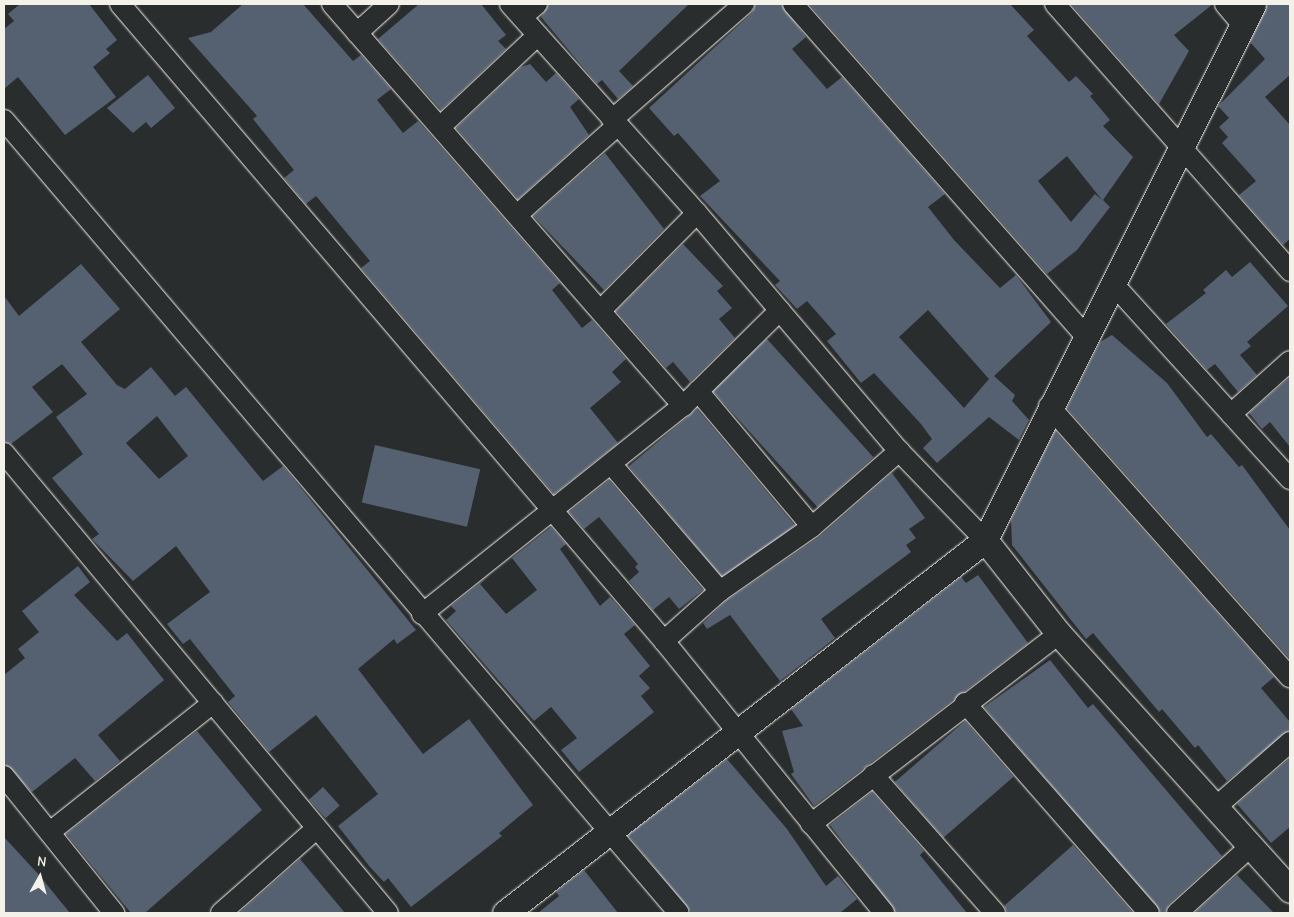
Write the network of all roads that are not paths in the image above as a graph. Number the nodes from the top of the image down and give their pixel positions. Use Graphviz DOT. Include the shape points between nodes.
graph roads {
  1 [pos="120,4"];
  2 [pos="332,4"];
  3 [pos="389,4"];
  4 [pos="537,4"];
  5 [pos="744,4"];
  6 [pos="793,4"];
  7 [pos="1055,4"];
  8 [pos="1225,4"];
  9 [pos="516,10"];
  10 [pos="1247,14"];
  11 [pos="357,33"];
  12 [pos="538,35"];
  13 [pos="4,120"];
  14 [pos="615,122"];
  15 [pos="440,127"];
  16 [pos="1178,145"];
  17 [pos="697,214"];
  18 [pos="517,216"];
  19 [pos="1290,271"];
  20 [pos="1115,286"];
  21 [pos="601,310"];
  22 [pos="780,310"];
  23 [pos="1086,336"];
  24 [pos="1290,361"];
  25 [pos="698,392"];
  26 [pos="683,406"];
  27 [pos="1048,406"];
  28 [pos="1231,414"];
  29 [pos="899,451"];
  30 [pos="4,453"];
  31 [pos="612,465"];
  32 [pos="1290,479"];
  33 [pos="554,512"];
  34 [pos="812,527"];
  35 [pos="985,540"];
  36 [pos="720,591"];
  37 [pos="422,614"];
  38 [pos="1059,634"];
  39 [pos="664,641"];
  40 [pos="1290,677"];
  41 [pos="213,703"];
  42 [pos="965,703"];
  43 [pos="737,734"];
  44 [pos="1290,742"];
  45 [pos="873,775"];
  46 [pos="4,776"];
  47 [pos="1218,806"];
  48 [pos="811,824"];
  49 [pos="611,828"];
  50 [pos="316,829"];
  51 [pos="50,832"];
  52 [pos="1252,846"];
  53 [pos="1290,890"];
  54 [pos="114,913"];
  55 [pos="221,913"];
  56 [pos="388,913"];
  57 [pos="505,913"];
  58 [pos="680,913"];
  59 [pos="884,913"];
  60 [pos="995,913"];
  61 [pos="1149,913"];
  62 [pos="1177,913"];
  1 -- 33 [label="street"];
  2 -- 11 [label="street"];
  3 -- 11 [label="street"];
  4 -- 9 [label="street"];
  5 -- 14 [label="street"];
  6 -- 23 [label="street"];
  7 -- 16 [label="street"];
  8 -- 10 [label="street"];
  9 -- 12 [label="street"];
  10 -- 16 [label="street"];
  11 -- 15 [label="street"];
  12 -- 14 [label="street"];
  12 -- 15 [label="street"];
  13 -- 37 [label="street"];
  14 -- 17 [label="street"];
  14 -- 18 [label="street"];
  15 -- 18 [label="street"];
  16 -- 19 [label="street"];
  16 -- 20 [label="street"];
  17 -- 21 [label="street"];
  17 -- 22 [label="street"];
  18 -- 21 [label="street"];
  20 -- 23 [label="street"];
  20 -- 28 [label="street"];
  21 -- 26 [label="street"];
  22 -- 25 [label="street"];
  22 -- 29 [label="street"];
  23 -- 27 [label="street"];
  24 -- 28 [label="street"];
  25 -- 26 [label="street"];
  25 -- 34 [label="street"];
  26 -- 31 [label="street"];
  27 -- 35 [label="street"];
  27 -- 40 [label="street"];
  28 -- 32 [label="street"];
  29 -- 34 [label="street"];
  29 -- 35 [label="street"];
  30 -- 41 [label="street"];
  31 -- 33 [label="street"];
  31 -- 36 [label="street"];
  33 -- 37 [label="street"];
  33 -- 39 [label="street"];
  34 -- 36 [label="street"];
  35 -- 38 [label="street"];
  35 -- 43 [label="street"];
  36 -- 39 [label="street"];
  37 -- 49 [label="street"];
  38 -- 42 [label="street"];
  38 -- 47 [label="street"];
  39 -- 43 [label="street"];
  41 -- 50 [label="street"];
  41 -- 51 [label="street"];
  42 -- 45 [label="street"];
  42 -- 61 [label="street"];
  43 -- 48 [label="street"];
  43 -- 49 [label="street"];
  44 -- 47 [label="street"];
  45 -- 48 [label="street"];
  45 -- 60 [label="street"];
  46 -- 51 [label="street"];
  47 -- 52 [label="street"];
  48 -- 59 [label="street"];
  49 -- 57 [label="street"];
  49 -- 58 [label="street"];
  50 -- 55 [label="street"];
  50 -- 56 [label="street"];
  51 -- 54 [label="street"];
  52 -- 53 [label="street"];
  52 -- 62 [label="street"];
}
